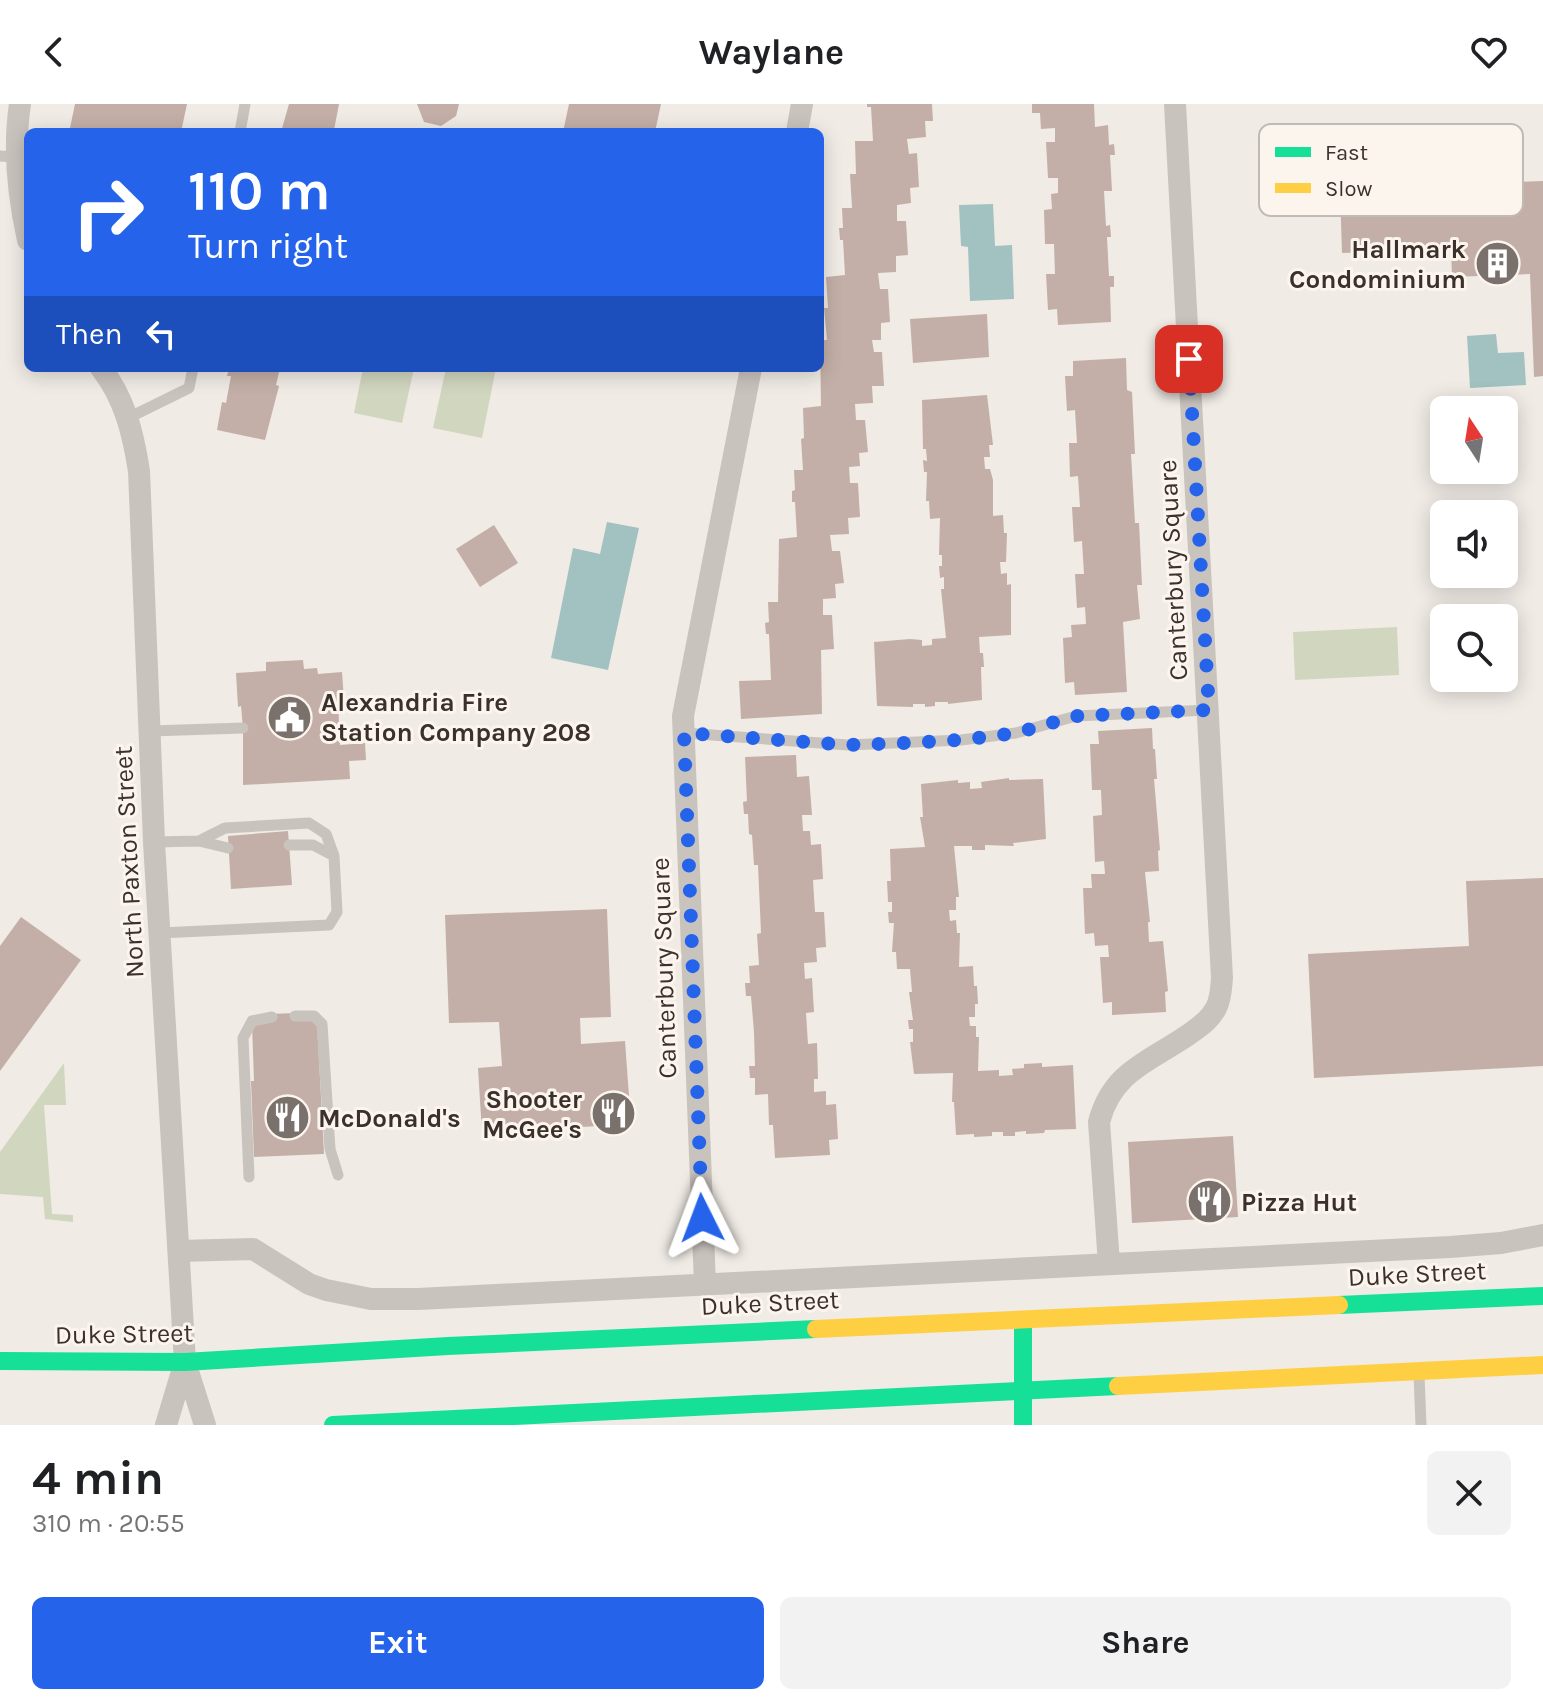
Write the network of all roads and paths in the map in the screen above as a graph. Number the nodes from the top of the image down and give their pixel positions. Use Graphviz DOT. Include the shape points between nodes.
graph roads {
  1 [pos="20,104"];
  2 [pos="245,104"];
  3 [pos="802,104"];
  4 [pos="1175,104"];
  5 [pos="241,128"];
  6 [pos="798,128"];
  7 [pos="8,157"];
  8 [pos="24,223"];
  9 [pos="104,372"];
  10 [pos="192,372"];
  11 [pos="750,372"];
  12 [pos="128,418"];
  13 [pos="1209,710"];
  14 [pos="243,728"];
  15 [pos="150,731"];
  16 [pos="684,733"];
  17 [pos="199,841"];
  18 [pos="154,842"];
  19 [pos="289,845"];
  20 [pos="228,848"];
  21 [pos="334,856"];
  22 [pos="160,933"];
  23 [pos="295,1016"];
  24 [pos="272,1017"];
  25 [pos="338,1175"];
  26 [pos="249,1177"];
  27 [pos="1543,1235"];
  28 [pos="179,1251"];
  29 [pos="1109,1264"];
  30 [pos="705,1285"];
  31 [pos="1543,1296"];
  32 [pos="1023,1320"];
  33 [pos="0,1361"];
  34 [pos="185,1362"];
  35 [pos="1543,1365"];
  36 [pos="1419,1371"];
  37 [pos="1023,1392"];
  38 [pos="607,1418"];
  39 [pos="166,1425"];
  40 [pos="205,1425"];
  41 [pos="333,1425"];
  42 [pos="1023,1425"];
  43 [pos="1421,1425"];
  1 -- 7 [label="street"];
  2 -- 5 [label="lane"];
  3 -- 6 [label="street"];
  4 -- 13 [label="street, Canterbury Square"];
  7 -- 8 [label="street"];
  9 -- 12 [label="street, North Paxton Street"];
  10 -- 12 [label="lane" via="189,388"];
  11 -- 16 [label="street, Canterbury Square" via="683,716"];
  12 -- 15 [label="street, North Paxton Street" via="139,471"];
  13 -- 16 [label="lane" via="1076,716 1016,733 904,743 848,745"];
  13 -- 29 [label="street, Canterbury Square" via="1220,997 1208,1020 1141,1063 1104,1101 1099,1122"];
  14 -- 15 [label="lane"];
  15 -- 18 [label="street, North Paxton Street"];
  16 -- 30 [label="street, Canterbury Square"];
  17 -- 18 [label="lane"];
  17 -- 20 [label="lane"];
  17 -- 21 [label="lane" via="225,828 309,823 326,834"];
  18 -- 22 [label="street, North Paxton Street"];
  19 -- 21 [label="lane" via="313,845"];
  21 -- 22 [label="lane" via="337,912 329,925"];
  22 -- 28 [label="street, North Paxton Street"];
  23 -- 25 [label="lane" via="314,1016 322,1024 330,1149"];
  24 -- 26 [label="lane" via="252,1021 243,1038"];
  27 -- 29 [label="street, Duke Street" via="1450,1247"];
  28 -- 30 [label="street, Duke Street" via="253,1249 309,1284 371,1299"];
  28 -- 34 [label="street, North Paxton Street"];
  29 -- 30 [label="street, Duke Street"];
  31 -- 32 [label="main road, Duke Street"];
  32 -- 34 [label="main road, Duke Street"];
  32 -- 37 [label="main road"];
  33 -- 34 [label="main road, Duke Street"];
  34 -- 39 [label="street, North Paxton Street"];
  34 -- 40 [label="street, North Paxton Street"];
  35 -- 36 [label="main road"];
  36 -- 37 [label="main road"];
  36 -- 43 [label="lane"];
  37 -- 38 [label="main road"];
  37 -- 42 [label="main road"];
  38 -- 41 [label="main road"];
}
